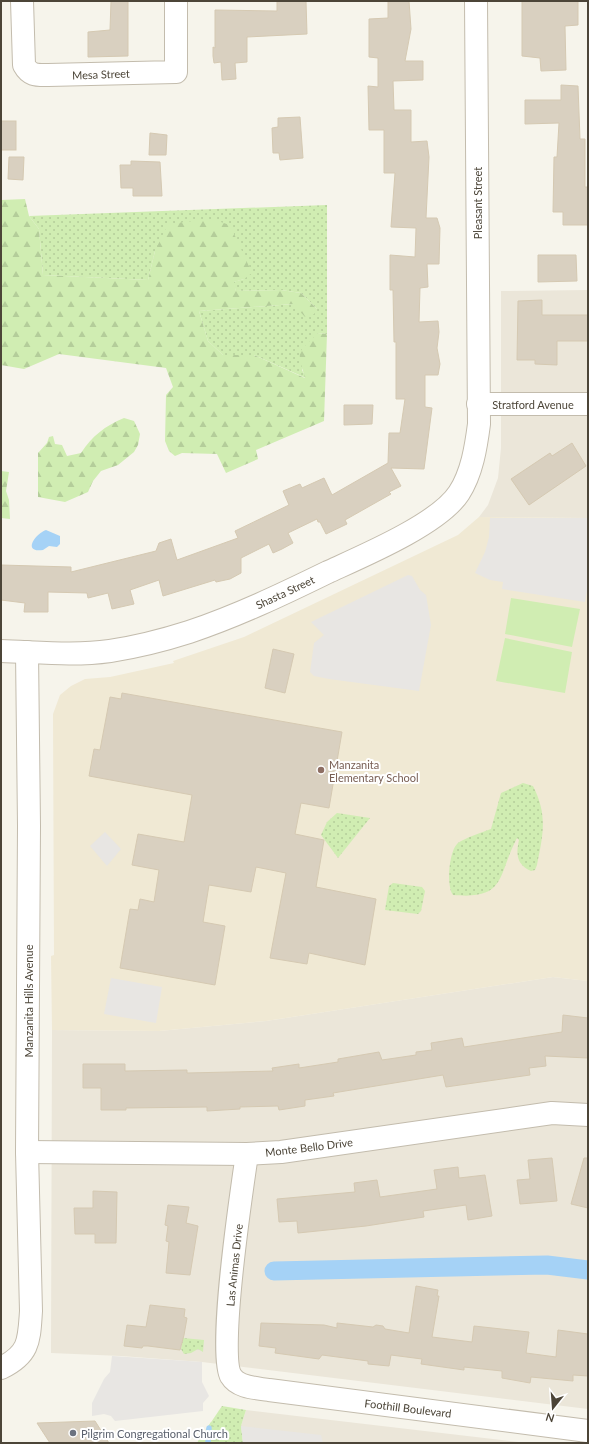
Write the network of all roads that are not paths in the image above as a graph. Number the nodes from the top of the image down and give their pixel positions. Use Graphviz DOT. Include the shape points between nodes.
graph roads {
  1 [pos="22,1"];
  2 [pos="176,1"];
  3 [pos="476,1"];
  4 [pos="478,404"];
  5 [pos="588,404"];
  6 [pos="1,651"];
  7 [pos="27,652"];
  8 [pos="588,1115"];
  9 [pos="27,1152"];
  10 [pos="247,1154"];
  11 [pos="1,1368"];
  12 [pos="231,1376"];
  13 [pos="588,1431"];
  1 -- 2 [label="street, Mesa Street" via="24,65 33,75 48,76 176,72"];
  3 -- 4 [label="street, Pleasant Street"];
  4 -- 5 [label="street, Stratford Avenue"];
  4 -- 7 [label="street, Shasta Street" via="476,448 459,493 442,510 406,534 256,606 189,632 86,653"];
  6 -- 7 [label="street, Shasta Street"];
  7 -- 9 [label="street, Manzanita Hills Avenue"];
  8 -- 10 [label="street, Monte Bello Drive" via="552,1113 281,1152"];
  9 -- 10 [label="street, Monte Bello Drive"];
  9 -- 11 [label="street, Manzanita Hills Avenue" via="31,1311 29,1337 25,1350 15,1361"];
  10 -- 12 [label="street, Las Animas Drive" via="227,1335 227,1366"];
  12 -- 13 [label="street, Foothill Boulevard" via="245,1386 270,1390"];
}
